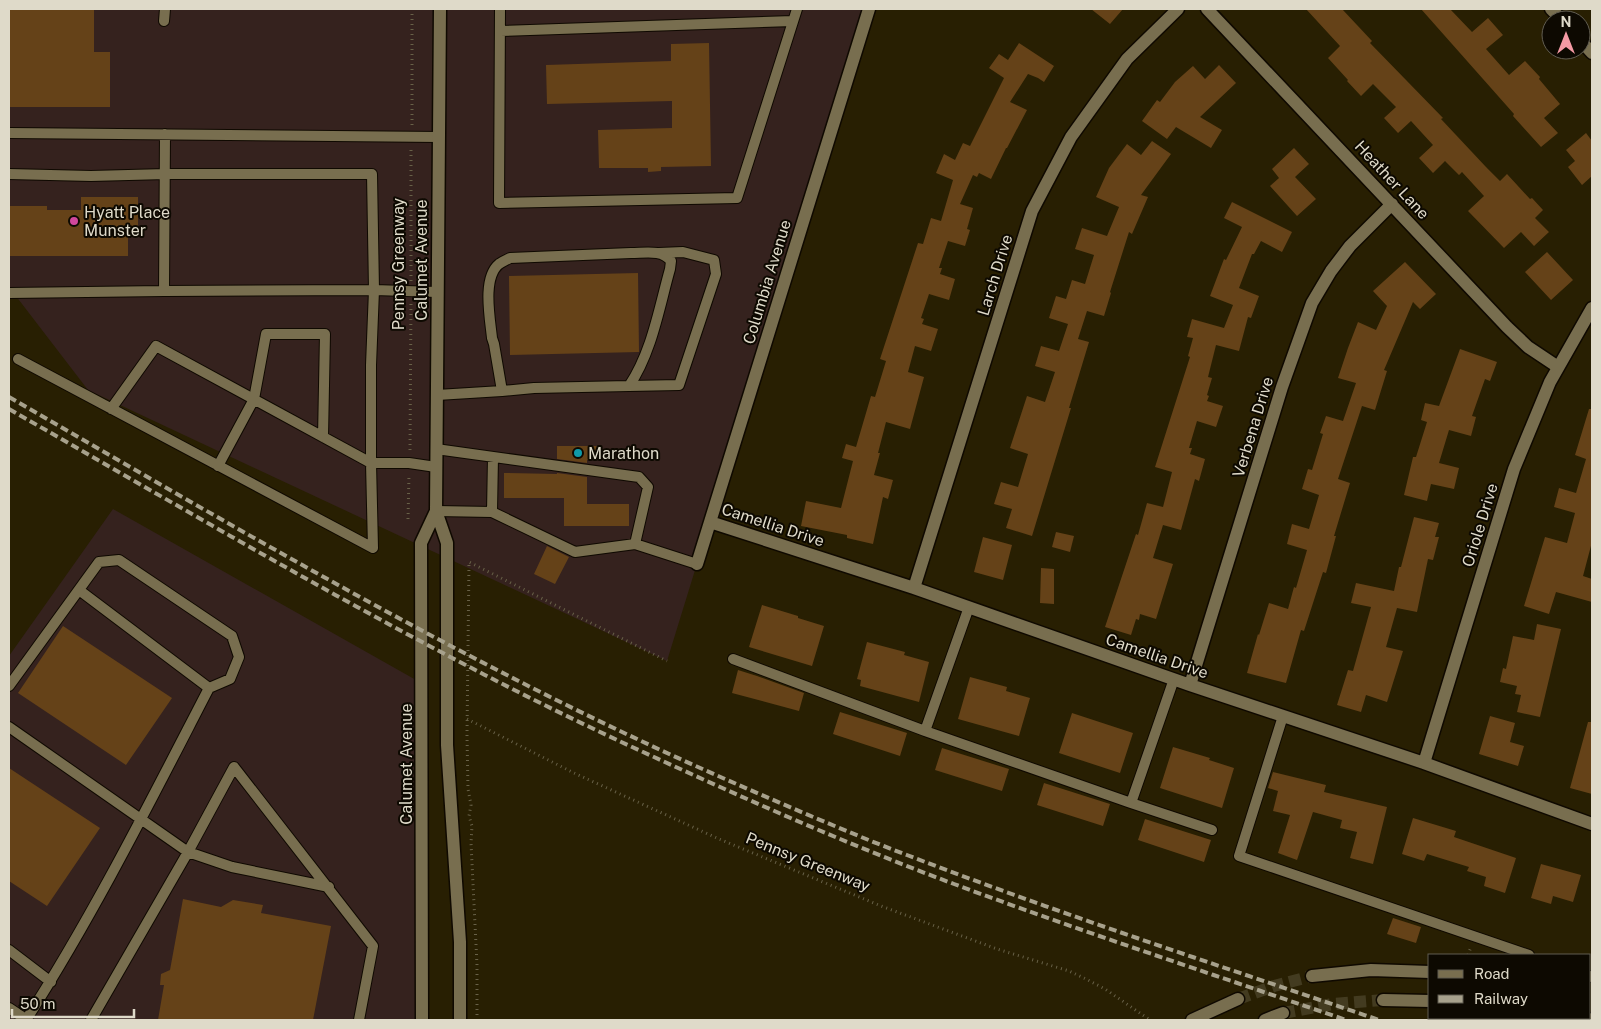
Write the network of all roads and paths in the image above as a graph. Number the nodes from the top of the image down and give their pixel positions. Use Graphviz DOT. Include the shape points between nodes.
graph roads {
  1 [pos="165,9"];
  2 [pos="412,9"];
  3 [pos="440,9"];
  4 [pos="500,9"];
  5 [pos="797,9"];
  6 [pos="869,9"];
  7 [pos="1178,9"];
  8 [pos="1207,9"];
  9 [pos="164,21"];
  10 [pos="793,21"];
  11 [pos="500,31"];
  12 [pos="9,133"];
  13 [pos="165,134"];
  14 [pos="412,136"];
  15 [pos="439,137"];
  16 [pos="9,174"];
  17 [pos="166,174"];
  18 [pos="1392,204"];
  19 [pos="656,253"];
  20 [pos="374,290"];
  21 [pos="164,291"];
  22 [pos="411,291"];
  23 [pos="437,292"];
  24 [pos="9,293"];
  25 [pos="1592,308"];
  26 [pos="18,359"];
  27 [pos="1558,367"];
  28 [pos="629,386"];
  29 [pos="502,391"];
  30 [pos="437,395"];
  31 [pos="254,399"];
  32 [pos="111,409"];
  33 [pos="323,437"];
  34 [pos="436,449"];
  35 [pos="493,457"];
  36 [pos="371,463"];
  37 [pos="409,463"];
  38 [pos="218,466"];
  39 [pos="436,468"];
  40 [pos="436,511"];
  41 [pos="492,512"];
  42 [pos="408,519"];
  43 [pos="710,522"];
  44 [pos="635,544"];
  45 [pos="696,564"];
  46 [pos="914,588"];
  47 [pos="79,590"];
  48 [pos="969,607"];
  49 [pos="733,659"];
  50 [pos="667,661"];
  51 [pos="1174,679"];
  52 [pos="1190,684"];
  53 [pos="9,686"];
  54 [pos="208,688"];
  55 [pos="1283,716"];
  56 [pos="467,718"];
  57 [pos="9,727"];
  58 [pos="925,731"];
  59 [pos="1424,763"];
  60 [pos="1131,803"];
  61 [pos="142,820"];
  62 [pos="1592,824"];
  63 [pos="1212,830"];
  64 [pos="188,852"];
  65 [pos="328,888"];
  66 [pos="9,950"];
  67 [pos="1525,954"];
  68 [pos="1428,972"];
  69 [pos="1312,976"];
  70 [pos="51,982"];
  71 [pos="1238,999"];
  72 [pos="1383,1000"];
  73 [pos="1428,1001"];
  74 [pos="9,1008"];
  75 [pos="1283,1013"];
  76 [pos="26,1020"];
  77 [pos="91,1020"];
  78 [pos="359,1020"];
  79 [pos="422,1020"];
  80 [pos="460,1020"];
  81 [pos="477,1020"];
  82 [pos="1150,1020"];
  83 [pos="1192,1020"];
  84 [pos="1265,1020"];
  1 -- 9 [label="lane"];
  2 -- 14 [label="path, Pennsy Greenway"];
  3 -- 15 [label="street, Calumet Avenue"];
  4 -- 11 [label="lane"];
  5 -- 10 [label="lane"];
  6 -- 43 [label="street, Columbia Avenue"];
  7 -- 46 [label="street, Larch Drive" via="1127,59 1070,137 1032,211"];
  8 -- 18 [label="street, Heather Lane"];
  10 -- 11 [label="lane"];
  10 -- 11 [label="lane" via="737,198 499,203"];
  12 -- 13 [label="lane"];
  13 -- 14 [label="lane"];
  13 -- 17 [label="lane"];
  14 -- 15 [label="lane"];
  14 -- 22 [label="path, Pennsy Greenway"];
  15 -- 23 [label="street, Calumet Avenue"];
  16 -- 17 [label="lane"];
  17 -- 20 [label="lane" via="372,174"];
  17 -- 21 [label="lane"];
  18 -- 27 [label="street, Heather Lane" via="1518,338"];
  18 -- 52 [label="street, Verbena Drive" via="1350,246 1312,304 1282,387"];
  19 -- 28 [label="lane" via="666,255 671,261 670,270 639,372"];
  19 -- 28 [label="lane" via="683,252 714,260 716,274 679,385"];
  19 -- 29 [label="lane" via="510,258 498,265 489,287 492,338"];
  20 -- 21 [label="lane"];
  20 -- 22 [label="lane"];
  20 -- 36 [label="lane"];
  21 -- 24 [label="lane"];
  22 -- 23 [label="lane"];
  22 -- 37 [label="path, Pennsy Greenway"];
  23 -- 30 [label="street, Calumet Avenue"];
  25 -- 27 [label="street, Oriole Drive"];
  26 -- 32 [label="lane"];
  27 -- 59 [label="street, Oriole Drive" via="1514,469"];
  28 -- 29 [label="lane"];
  29 -- 30 [label="lane"];
  30 -- 34 [label="street, Calumet Avenue"];
  31 -- 32 [label="lane" via="156,346"];
  31 -- 33 [label="lane"];
  31 -- 33 [label="lane" via="266,334 325,334"];
  31 -- 38 [label="lane"];
  32 -- 38 [label="lane"];
  33 -- 36 [label="lane"];
  34 -- 35 [label="lane"];
  34 -- 39 [label="street, Calumet Avenue"];
  35 -- 41 [label="lane"];
  35 -- 44 [label="lane" via="639,477 648,487"];
  36 -- 37 [label="lane"];
  36 -- 38 [label="lane" via="373,548"];
  37 -- 39 [label="lane"];
  37 -- 42 [label="path, Pennsy Greenway"];
  39 -- 40 [label="street, Calumet Avenue"];
  40 -- 41 [label="lane"];
  40 -- 79 [label="street, Calumet Avenue" via="421,542"];
  40 -- 80 [label="street, Calumet Avenue" via="448,543 448,745 460,942"];
  41 -- 44 [label="lane" via="574,552"];
  43 -- 45 [label="street, Columbia Avenue"];
  43 -- 46 [label="street, Camellia Drive"];
  44 -- 45 [label="lane"];
  46 -- 48 [label="street, Camellia Drive"];
  47 -- 53 [label="lane"];
  47 -- 54 [label="lane"];
  47 -- 54 [label="lane" via="99,562 119,560 232,636 239,657 230,679"];
  48 -- 51 [label="street, Camellia Drive"];
  48 -- 58 [label="lane"];
  49 -- 58 [label="lane"];
  50 -- 56 [label="path" via="469,562"];
  51 -- 52 [label="street, Camellia Drive"];
  51 -- 60 [label="lane"];
  52 -- 55 [label="street, Camellia Drive"];
  54 -- 61 [label="lane"];
  55 -- 59 [label="street, Camellia Drive"];
  55 -- 67 [label="lane" via="1238,856"];
  56 -- 81 [label="path"];
  56 -- 82 [label="path, Pennsy Greenway" via="574,773 719,839 881,906 997,949 1069,971 1105,989"];
  57 -- 61 [label="lane"];
  58 -- 60 [label="lane"];
  59 -- 62 [label="street, Camellia Drive"];
  60 -- 63 [label="lane"];
  61 -- 64 [label="lane"];
  61 -- 70 [label="lane"];
  64 -- 65 [label="lane" via="232,867"];
  64 -- 65 [label="lane" via="234,767"];
  64 -- 77 [label="lane"];
  65 -- 78 [label="lane" via="373,946"];
  66 -- 70 [label="lane"];
  68 -- 69 [label="street" via="1370,970"];
  70 -- 76 [label="lane"];
  71 -- 83 [label="street"];
  72 -- 73 [label="street"];
  74 -- 76 [label="lane"];
  75 -- 84 [label="street"];
}
